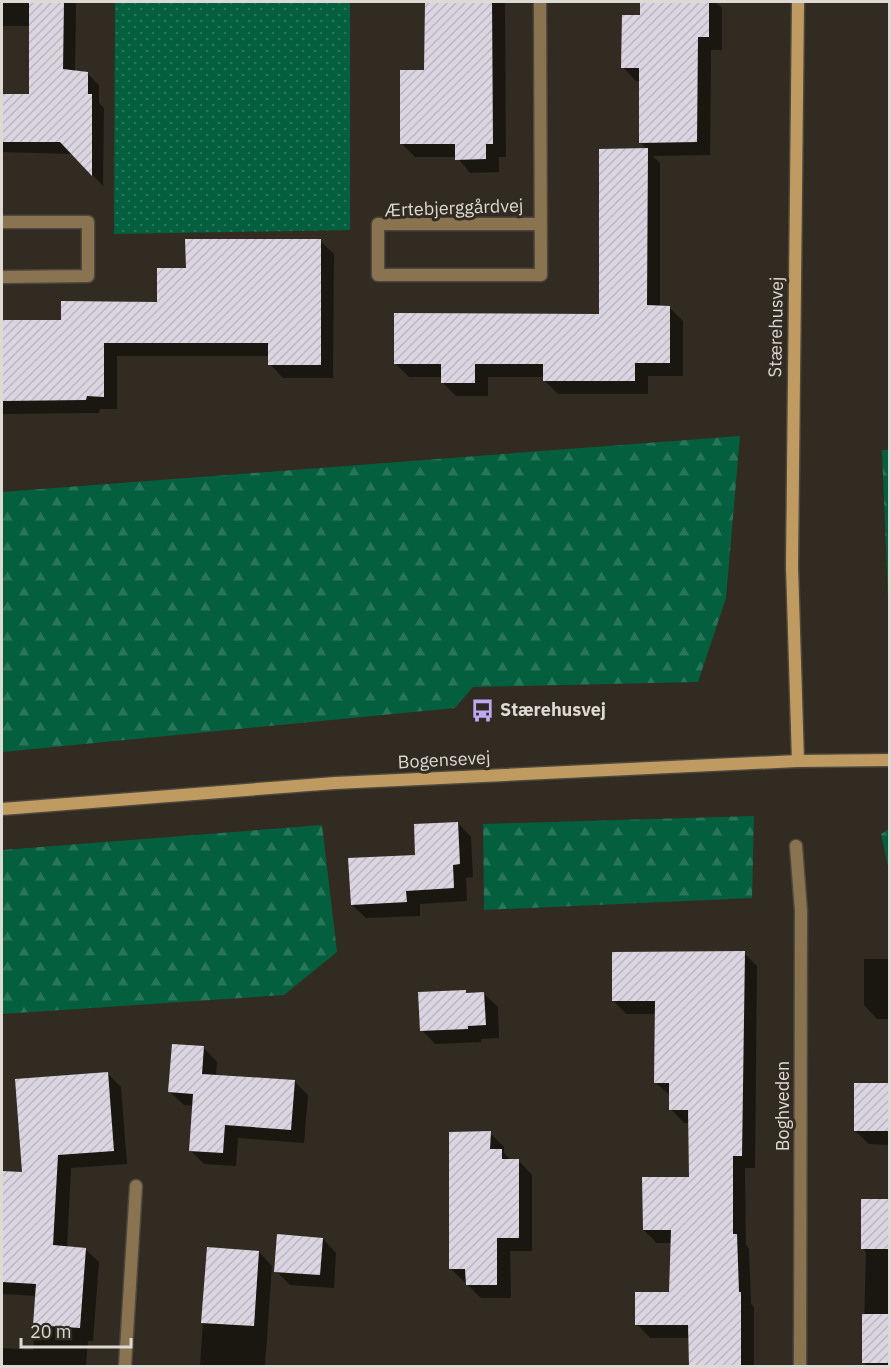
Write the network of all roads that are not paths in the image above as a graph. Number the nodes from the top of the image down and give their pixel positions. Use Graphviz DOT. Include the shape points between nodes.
graph roads {
  1 [pos="540,2"];
  2 [pos="798,2"];
  3 [pos="2,222"];
  4 [pos="540,224"];
  5 [pos="2,277"];
  6 [pos="890,760"];
  7 [pos="798,761"];
  8 [pos="2,809"];
  9 [pos="796,846"];
  10 [pos="136,1186"];
  11 [pos="125,1366"];
  12 [pos="800,1366"];
  1 -- 4 [label="street, Ærtebjerggårdvej"];
  2 -- 7 [label="main road, Stærehusvej" via="792,566"];
  3 -- 5 [label="street" via="88,222 88,276"];
  4 -- 4 [label="street, Ærtebjerggårdvej" via="541,275 378,275 378,224"];
  6 -- 7 [label="main road, Bogensevej"];
  7 -- 8 [label="main road, Bogensevej" via="335,783"];
  9 -- 12 [label="street, Boghveden" via="801,911"];
  10 -- 11 [label="street"];
}
